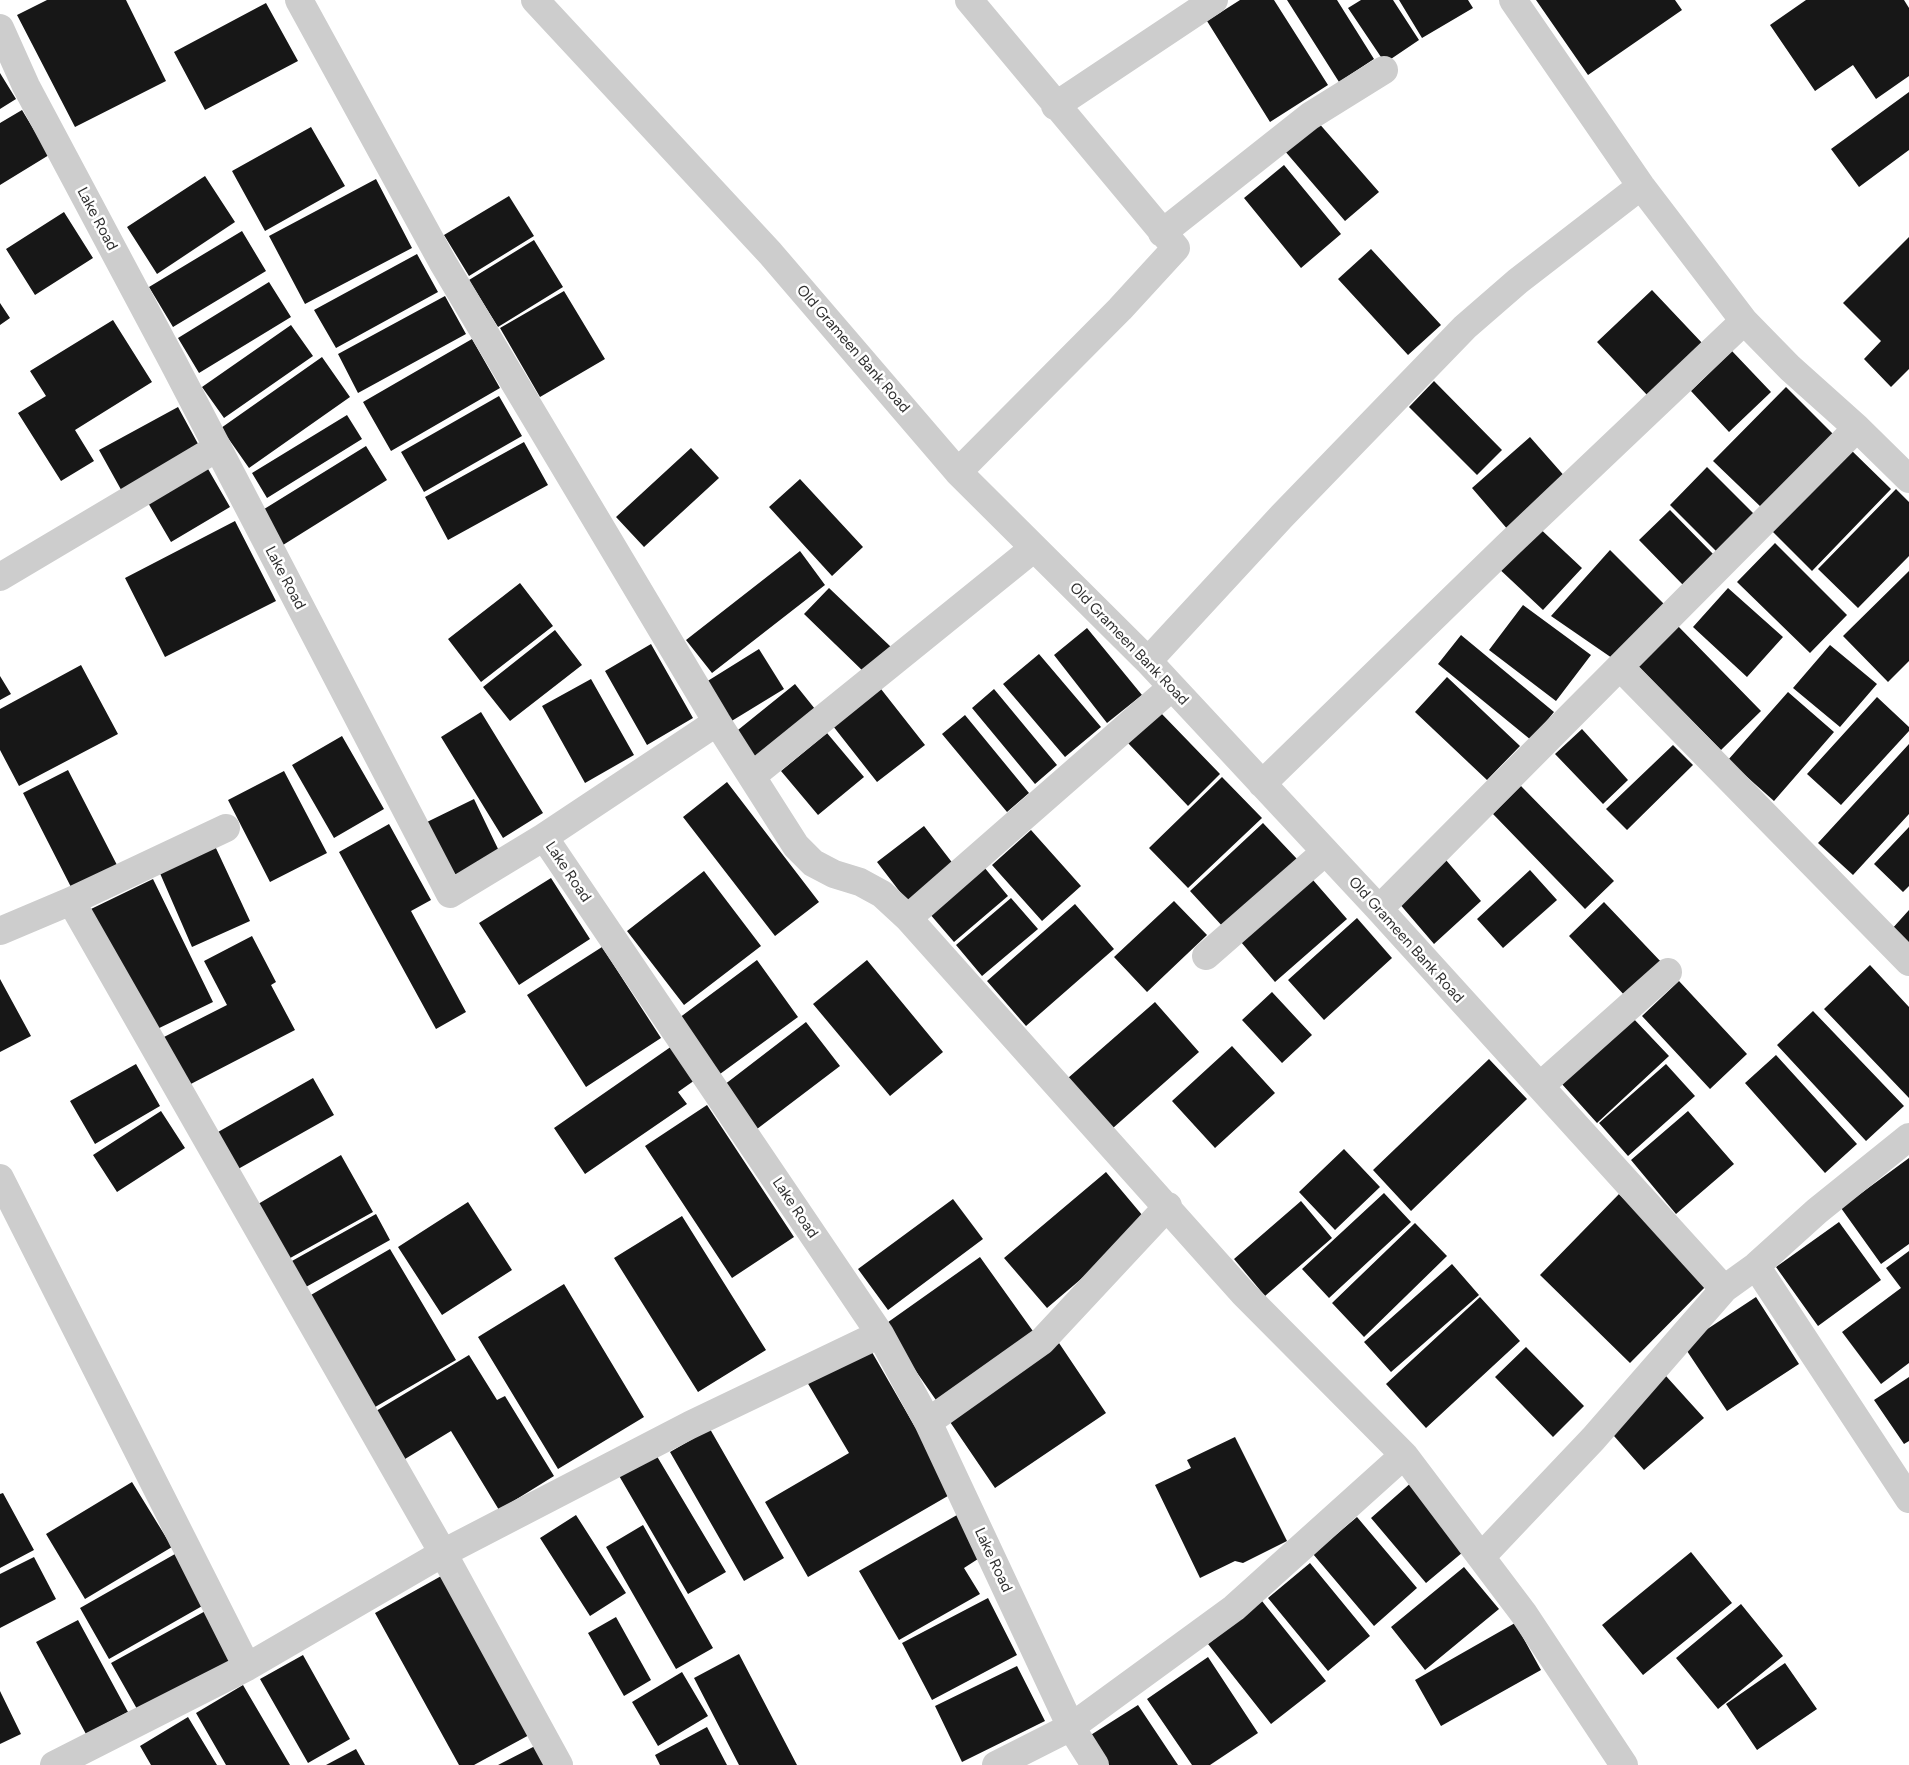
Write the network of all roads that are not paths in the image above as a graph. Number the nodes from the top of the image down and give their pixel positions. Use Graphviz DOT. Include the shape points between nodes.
graph roads {
  1 [pos="299,0"];
  2 [pos="535,0"];
  3 [pos="969,0"];
  4 [pos="1214,0"];
  5 [pos="1513,0"];
  6 [pos="0,28"];
  7 [pos="1384,70"];
  8 [pos="1055,106"];
  9 [pos="1641,186"];
  10 [pos="1162,233"];
  11 [pos="1744,321"];
  12 [pos="1857,428"];
  13 [pos="218,448"];
  14 [pos="958,472"];
  15 [pos="1909,479"];
  16 [pos="1034,548"];
  17 [pos="0,577"];
  18 [pos="1148,661"];
  19 [pos="1620,667"];
  20 [pos="1172,687"];
  21 [pos="717,722"];
  22 [pos="752,776"];
  23 [pos="1262,784"];
  24 [pos="226,828"];
  25 [pos="544,837"];
  26 [pos="1325,852"];
  27 [pos="70,901"];
  28 [pos="1379,909"];
  29 [pos="908,918"];
  30 [pos="0,931"];
  31 [pos="1206,956"];
  32 [pos="1909,962"];
  33 [pos="1668,972"];
  34 [pos="1540,1086"];
  35 [pos="1909,1138"];
  36 [pos="0,1178"];
  37 [pos="1168,1206"];
  38 [pos="1756,1266"];
  39 [pos="1724,1289"];
  40 [pos="880,1334"];
  41 [pos="928,1422"];
  42 [pos="1404,1455"];
  43 [pos="1909,1499"];
  44 [pos="443,1554"];
  45 [pos="1482,1556"];
  46 [pos="247,1667"];
  47 [pos="1071,1727"];
  48 [pos="54,1765"];
  49 [pos="559,1765"];
  50 [pos="996,1765"];
  51 [pos="1095,1765"];
  52 [pos="1624,1765"];
  1 -- 21 [label="street" via="443,263"];
  2 -- 14 [label="street, Old Grameen Bank Road" via="770,252"];
  3 -- 8 [label="street"];
  4 -- 8 [label="street"];
  5 -- 9 [label="street"];
  6 -- 13 [label="street, Lake Road" via="26,86"];
  7 -- 10 [label="street" via="1310,116"];
  8 -- 10 [label="street"];
  9 -- 11 [label="street"];
  9 -- 18 [label="street" via="1518,281 1465,328 1282,516"];
  10 -- 14 [label="street" via="1176,248"];
  11 -- 12 [label="street"];
  11 -- 23 [label="street"];
  12 -- 15 [label="street"];
  12 -- 19 [label="street"];
  13 -- 17 [label="street"];
  13 -- 25 [label="street, Lake Road" via="450,894"];
  14 -- 16 [label="street, Old Grameen Bank Road"];
  16 -- 18 [label="street, Old Grameen Bank Road"];
  16 -- 22 [label="street"];
  18 -- 20 [label="street, Old Grameen Bank Road"];
  19 -- 28 [label="street"];
  19 -- 32 [label="street"];
  20 -- 23 [label="street, Old Grameen Bank Road"];
  20 -- 29 [label="street"];
  21 -- 22 [label="street"];
  21 -- 25 [label="street"];
  22 -- 29 [label="street" via="796,846 813,863 882,894"];
  23 -- 26 [label="street, Old Grameen Bank Road"];
  24 -- 27 [label="street"];
  25 -- 40 [label="street, Lake Road"];
  26 -- 28 [label="street, Old Grameen Bank Road"];
  26 -- 31 [label="street"];
  27 -- 30 [label="street"];
  27 -- 44 [label="street"];
  28 -- 34 [label="street, Old Grameen Bank Road"];
  29 -- 37 [label="street"];
  33 -- 34 [label="street"];
  34 -- 39 [label="street, Old Grameen Bank Road"];
  35 -- 38 [label="street" via="1817,1210"];
  36 -- 46 [label="street"];
  37 -- 41 [label="street" via="1042,1341"];
  37 -- 42 [label="street" via="1244,1294"];
  38 -- 39 [label="street"];
  38 -- 43 [label="street"];
  39 -- 45 [label="street" via="1593,1439"];
  40 -- 41 [label="street, Lake Road"];
  40 -- 44 [label="street" via="690,1424"];
  41 -- 47 [label="street, Lake Road"];
  42 -- 45 [label="street"];
  42 -- 47 [label="street" via="1234,1608"];
  44 -- 46 [label="street"];
  44 -- 49 [label="street"];
  45 -- 52 [label="street"];
  46 -- 48 [label="street"];
  47 -- 50 [label="street"];
  47 -- 51 [label="street, Lake Road"];
}
